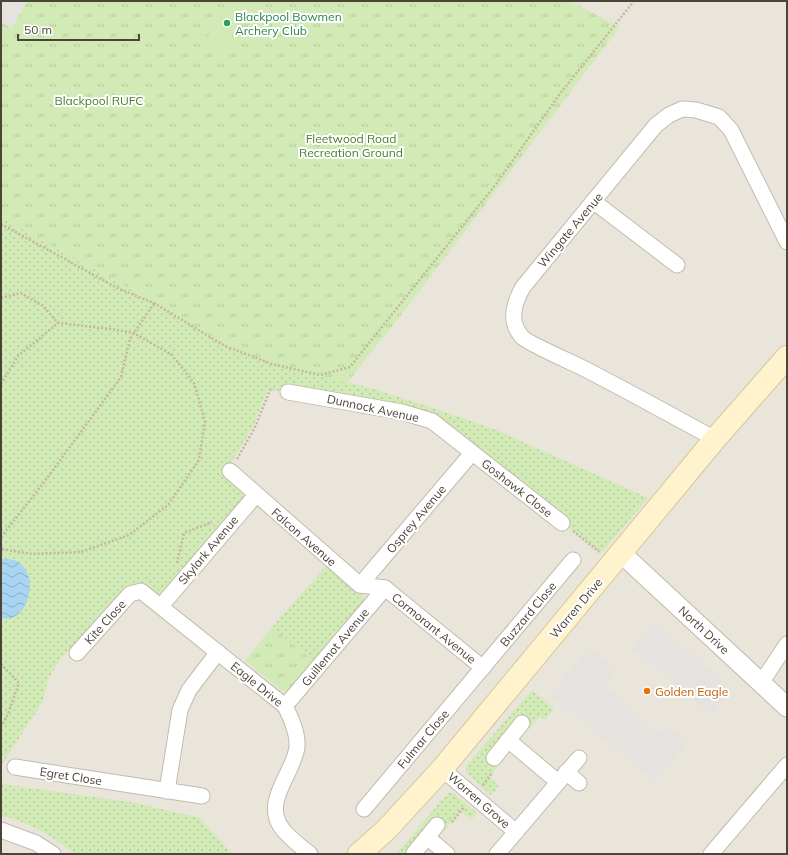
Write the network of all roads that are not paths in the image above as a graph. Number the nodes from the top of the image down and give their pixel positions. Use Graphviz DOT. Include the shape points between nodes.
graph roads {
  1 [pos="593,201"];
  2 [pos="787,242"];
  3 [pos="677,265"];
  4 [pos="785,364"];
  5 [pos="288,392"];
  6 [pos="715,439"];
  7 [pos="472,453"];
  8 [pos="230,471"];
  9 [pos="256,495"];
  10 [pos="562,523"];
  11 [pos="617,558"];
  12 [pos="573,560"];
  13 [pos="360,585"];
  14 [pos="385,588"];
  15 [pos="135,592"];
  16 [pos="161,606"];
  17 [pos="787,644"];
  18 [pos="218,652"];
  19 [pos="77,653"];
  20 [pos="483,668"];
  21 [pos="761,683"];
  22 [pos="285,706"];
  23 [pos="787,707"];
  24 [pos="522,724"];
  25 [pos="508,740"];
  26 [pos="494,758"];
  27 [pos="579,758"];
  28 [pos="787,765"];
  29 [pos="15,767"];
  30 [pos="442,769"];
  31 [pos="562,777"];
  32 [pos="579,783"];
  33 [pos="166,790"];
  34 [pos="202,796"];
  35 [pos="364,809"];
  36 [pos="437,824"];
  37 [pos="1,830"];
  38 [pos="516,832"];
  39 [pos="430,840"];
  40 [pos="414,852"];
  41 [pos="53,854"];
  42 [pos="310,854"];
  43 [pos="360,854"];
  44 [pos="447,854"];
  45 [pos="497,854"];
  46 [pos="711,854"];
  1 -- 2 [label="street, Wingate Avenue" via="656,125 682,109 696,110 719,117 731,130"];
  1 -- 3 [label="street"];
  1 -- 6 [label="street, Wingate Avenue" via="523,286 512,311 522,338"];
  4 -- 6 [label="main road, Warren Drive"];
  5 -- 7 [label="street, Dunnock Avenue" via="402,412 432,421"];
  6 -- 11 [label="main road, Warren Drive"];
  7 -- 10 [label="street, Goshawk Close"];
  7 -- 13 [label="street, Osprey Avenue"];
  8 -- 9 [label="street, Falcon Avenue"];
  9 -- 13 [label="street, Falcon Avenue"];
  9 -- 16 [label="street, Skylark Avenue"];
  11 -- 21 [label="street, North Drive"];
  11 -- 30 [label="main road, Warren Drive"];
  12 -- 20 [label="street, Buzzard Close"];
  13 -- 14 [label="street"];
  14 -- 20 [label="street, Cormorant Avenue"];
  14 -- 22 [label="street, Guillemot Avenue"];
  15 -- 16 [label="street, Eagle Drive" via="145,593"];
  15 -- 19 [label="street, Kite Close" via="130,594"];
  16 -- 18 [label="street, Eagle Drive"];
  17 -- 21 [label="street"];
  18 -- 22 [label="street, Eagle Drive"];
  18 -- 33 [label="street" via="189,690 180,710"];
  20 -- 35 [label="street, Fulmar Close"];
  21 -- 23 [label="street, North Drive"];
  22 -- 42 [label="street, Eagle Drive" via="292,720 297,746 275,802 276,817 281,827"];
  24 -- 25 [label="street"];
  25 -- 26 [label="street"];
  25 -- 31 [label="street"];
  27 -- 31 [label="street, Warren Grove"];
  28 -- 46 [label="street"];
  29 -- 33 [label="street, Egret Close"];
  30 -- 38 [label="street, Warren Grove"];
  30 -- 43 [label="main road, Warren Drive" via="387,829"];
  31 -- 32 [label="street"];
  31 -- 38 [label="street, Warren Grove"];
  33 -- 34 [label="street, Egret Close"];
  36 -- 39 [label="street"];
  37 -- 41 [label="street"];
  38 -- 45 [label="street, Warren Grove"];
  39 -- 40 [label="street"];
  39 -- 44 [label="street"];
}
